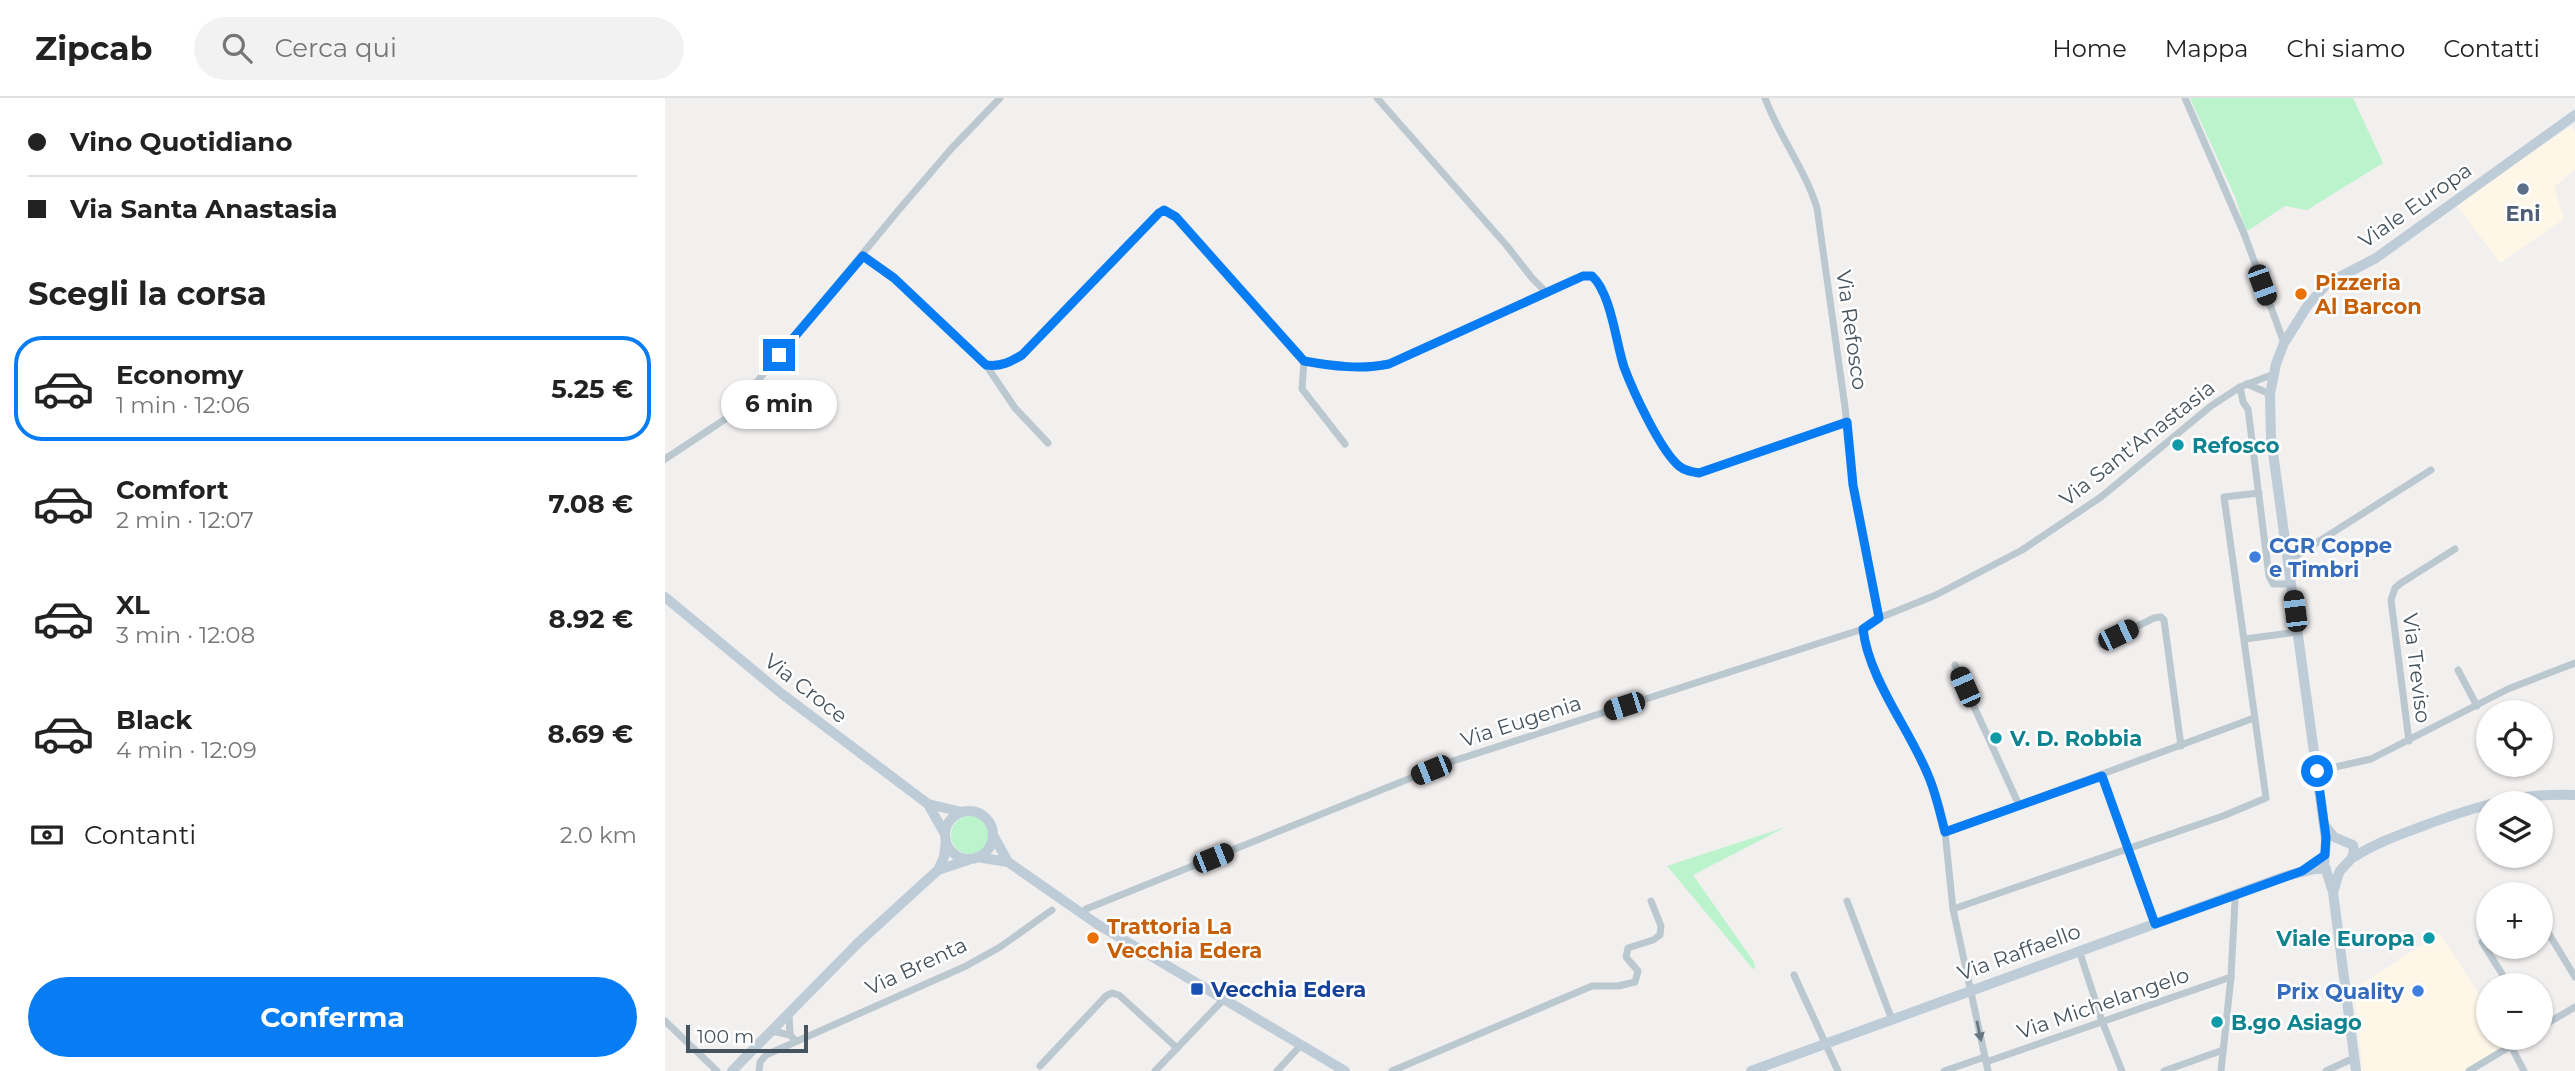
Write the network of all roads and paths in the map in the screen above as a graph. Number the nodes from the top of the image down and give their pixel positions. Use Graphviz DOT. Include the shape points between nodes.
graph roads {
  1 [pos="1000,98"];
  2 [pos="1377,98"];
  3 [pos="1765,98"];
  4 [pos="2185,98"];
  5 [pos="2575,114"];
  6 [pos="863,256"];
  7 [pos="1547,293"];
  8 [pos="2284,343"];
  9 [pos="1304,361"];
  10 [pos="986,365"];
  11 [pos="2274,374"];
  12 [pos="2243,385"];
  13 [pos="2270,394"];
  14 [pos="1847,422"];
  15 [pos="1048,443"];
  16 [pos="1345,444"];
  17 [pos="665,459"];
  18 [pos="2431,470"];
  19 [pos="2259,493"];
  20 [pos="2455,549"];
  21 [pos="2288,561"];
  22 [pos="2291,584"];
  23 [pos="665,597"];
  24 [pos="1879,618"];
  25 [pos="1863,629"];
  26 [pos="2297,632"];
  27 [pos="2245,639"];
  28 [pos="2101,644"];
  29 [pos="2575,663"];
  30 [pos="1955,665"];
  31 [pos="2458,670"];
  32 [pos="2489,700"];
  33 [pos="2476,704"];
  34 [pos="2476,707"];
  35 [pos="2254,718"];
  36 [pos="2409,741"];
  37 [pos="2181,746"];
  38 [pos="2317,771"];
  39 [pos="2102,776"];
  40 [pos="2575,794"];
  41 [pos="928,804"];
  42 [pos="2019,806"];
  43 [pos="963,811"];
  44 [pos="2324,823"];
  45 [pos="1945,832"];
  46 [pos="993,835"];
  47 [pos="946,837"];
  48 [pos="2345,840"];
  49 [pos="2372,845"];
  50 [pos="2130,848"];
  51 [pos="2326,853"];
  52 [pos="2354,857"];
  53 [pos="974,858"];
  54 [pos="1008,862"];
  55 [pos="937,870"];
  56 [pos="2327,870"];
  57 [pos="2302,871"];
  58 [pos="2340,872"];
  59 [pos="2333,892"];
  60 [pos="2233,896"];
  61 [pos="1651,901"];
  62 [pos="1847,901"];
  63 [pos="1953,909"];
  64 [pos="1052,910"];
  65 [pos="1082,914"];
  66 [pos="2155,924"];
  67 [pos="2553,940"];
  68 [pos="2079,950"];
  69 [pos="1794,975"];
  70 [pos="2575,976"];
  71 [pos="2231,977"];
  72 [pos="1971,991"];
  73 [pos="1224,999"];
  74 [pos="2575,1007"];
  75 [pos="789,1014"];
  76 [pos="1892,1020"];
  77 [pos="2553,1020"];
  78 [pos="665,1021"];
  79 [pos="2102,1021"];
  80 [pos="772,1031"];
  81 [pos="793,1038"];
  82 [pos="1826,1044"];
  83 [pos="1301,1045"];
  84 [pos="1177,1048"];
  85 [pos="2223,1050"];
  86 [pos="2504,1050"];
  87 [pos="2513,1050"];
  88 [pos="2354,1058"];
  89 [pos="1986,1063"];
  90 [pos="1040,1066"];
  91 [pos="717,1071"];
  92 [pos="732,1071"];
  93 [pos="759,1071"];
  94 [pos="1155,1071"];
  95 [pos="1277,1071"];
  96 [pos="1345,1071"];
  97 [pos="1392,1071"];
  98 [pos="1751,1071"];
  99 [pos="1838,1071"];
  100 [pos="1944,1071"];
  101 [pos="2122,1071"];
  102 [pos="2164,1071"];
  103 [pos="2221,1071"];
  104 [pos="2326,1071"];
  105 [pos="2356,1071"];
  106 [pos="2469,1071"];
  107 [pos="2525,1071"];
  1 -- 6 [label="street" via="951,149"];
  2 -- 7 [label="street"];
  3 -- 14 [label="street, Via Refosco" via="1817,208"];
  4 -- 8 [label="street" via="2240,223"];
  5 -- 8 [label="main road, Viale Europa" via="2376,258 2328,283"];
  6 -- 10 [label="street" via="894,278"];
  6 -- 17 [label="street" via="727,418"];
  7 -- 9 [label="street" via="1389,364 1359,367"];
  7 -- 14 [label="street" via="1583,276 1597,281 1625,368 1653,427 1684,470 1699,473"];
  8 -- 11 [label="main road, Viale Europa"];
  9 -- 10 [label="street" via="1176,217 1164,210 1022,355 1008,363"];
  9 -- 16 [label="street" via="1302,389"];
  10 -- 15 [label="street" via="1015,408"];
  11 -- 12 [label="street, Via Sant'Anastasia"];
  11 -- 13 [label="main road, Viale Europa"];
  12 -- 13 [label="street, Via Sant'Anastasia"];
  12 -- 19 [label="street"];
  12 -- 24 [label="street, Via Sant'Anastasia" via="2101,498 2022,550 1936,595"];
  13 -- 21 [label="main road, Viale Europa" via="2271,438"];
  14 -- 24 [label="street, Via Refosco" via="1853,485"];
  18 -- 21 [label="street"];
  19 -- 22 [label="street" via="2269,576 2273,584"];
  19 -- 27 [label="street" via="2224,498"];
  20 -- 36 [label="street, Via Treviso" via="2401,583 2391,600"];
  21 -- 22 [label="main road, Viale Europa"];
  22 -- 26 [label="main road, Viale Europa"];
  23 -- 41 [label="main road, Via Croce" via="782,694"];
  24 -- 25 [label="street, Via Sant'Anastasia"];
  25 -- 45 [label="street" via="1865,647 1928,775"];
  25 -- 65 [label="street, Via Eugenia" via="1453,761"];
  26 -- 27 [label="street"];
  26 -- 38 [label="main road, Viale Europa"];
  27 -- 35 [label="street"];
  28 -- 37 [label="street" via="2154,618 2164,620"];
  29 -- 32 [label="street"];
  30 -- 42 [label="street"];
  31 -- 33 [label="street"];
  34 -- 36 [label="street"];
  35 -- 37 [label="street"];
  35 -- 50 [label="street" via="2266,798"];
  36 -- 38 [label="street" via="2371,759"];
  37 -- 39 [label="street"];
  38 -- 44 [label="main road, Viale Europa"];
  39 -- 42 [label="street"];
  39 -- 50 [label="street"];
  40 -- 49 [label="main road, Viale Europa" via="2509,798"];
  41 -- 43 [label="main road, Via Croce"];
  41 -- 47 [label="main road, Via Croce"];
  42 -- 45 [label="street"];
  43 -- 46 [label="main road, Via Croce" via="984,816"];
  43 -- 47 [label="main road" via="950,820"];
  44 -- 48 [label="main road" via="2329,832"];
  44 -- 51 [label="main road, Viale Europa"];
  45 -- 63 [label="street"];
  46 -- 53 [label="main road" via="989,849"];
  46 -- 54 [label="main road"];
  47 -- 53 [label="main road, Via Croce" via="958,856"];
  47 -- 55 [label="main road"];
  48 -- 49 [label="main road"];
  48 -- 51 [label="main road" via="2334,842"];
  48 -- 52 [label="main road" via="2353,845"];
  49 -- 52 [label="main road, Viale Europa"];
  50 -- 63 [label="street"];
  50 -- 66 [label="street"];
  51 -- 56 [label="main road, Viale Europa"];
  51 -- 57 [label="main road, Via Raffaello"];
  52 -- 58 [label="main road, Viale Europa"];
  53 -- 54 [label="main road"];
  53 -- 55 [label="main road, Via Brenta"];
  54 -- 65 [label="main road"];
  55 -- 75 [label="main road, Via Brenta"];
  56 -- 57 [label="main road, Via Raffaello"];
  56 -- 58 [label="main road"];
  56 -- 59 [label="main road, Viale Europa"];
  57 -- 60 [label="main road, Via Raffaello"];
  58 -- 59 [label="main road, Viale Europa"];
  59 -- 88 [label="main road, Viale Europa"];
  60 -- 66 [label="main road, Via Raffaello"];
  60 -- 71 [label="street"];
  61 -- 97 [label="street" via="1660,934 1628,948 1626,957 1638,971 1635,982 1592,986"];
  62 -- 76 [label="street"];
  63 -- 72 [label="street"];
  64 -- 81 [label="street, Via Brenta" via="966,966"];
  65 -- 73 [label="main road"];
  66 -- 68 [label="main road, Via Raffaello"];
  67 -- 70 [label="street"];
  68 -- 72 [label="main road, Via Raffaello"];
  68 -- 79 [label="street"];
  69 -- 82 [label="street"];
  71 -- 79 [label="street, Via Michelangelo"];
  71 -- 85 [label="street"];
  72 -- 76 [label="main road, Via Raffaello"];
  72 -- 89 [label="street, one-way"];
  73 -- 83 [label="main road"];
  73 -- 84 [label="street"];
  74 -- 77 [label="street"];
  75 -- 80 [label="main road, Via Brenta"];
  75 -- 81 [label="street"];
  76 -- 82 [label="main road, Via Raffaello"];
  78 -- 91 [label="street"];
  79 -- 89 [label="street, Via Michelangelo"];
  79 -- 101 [label="street"];
  80 -- 81 [label="street"];
  80 -- 92 [label="main road, Via Brenta"];
  81 -- 93 [label="street, Via Brenta" via="766,1055"];
  82 -- 98 [label="main road, Via Raffaello"];
  82 -- 99 [label="street"];
  83 -- 95 [label="street"];
  83 -- 96 [label="main road"];
  84 -- 90 [label="street" via="1112,993"];
  84 -- 94 [label="street"];
  85 -- 102 [label="street"];
  85 -- 103 [label="street"];
  86 -- 106 [label="street"];
  87 -- 107 [label="street"];
  88 -- 104 [label="street"];
  88 -- 105 [label="main road, Viale Europa"];
  89 -- 100 [label="street, Via Michelangelo"];
}
